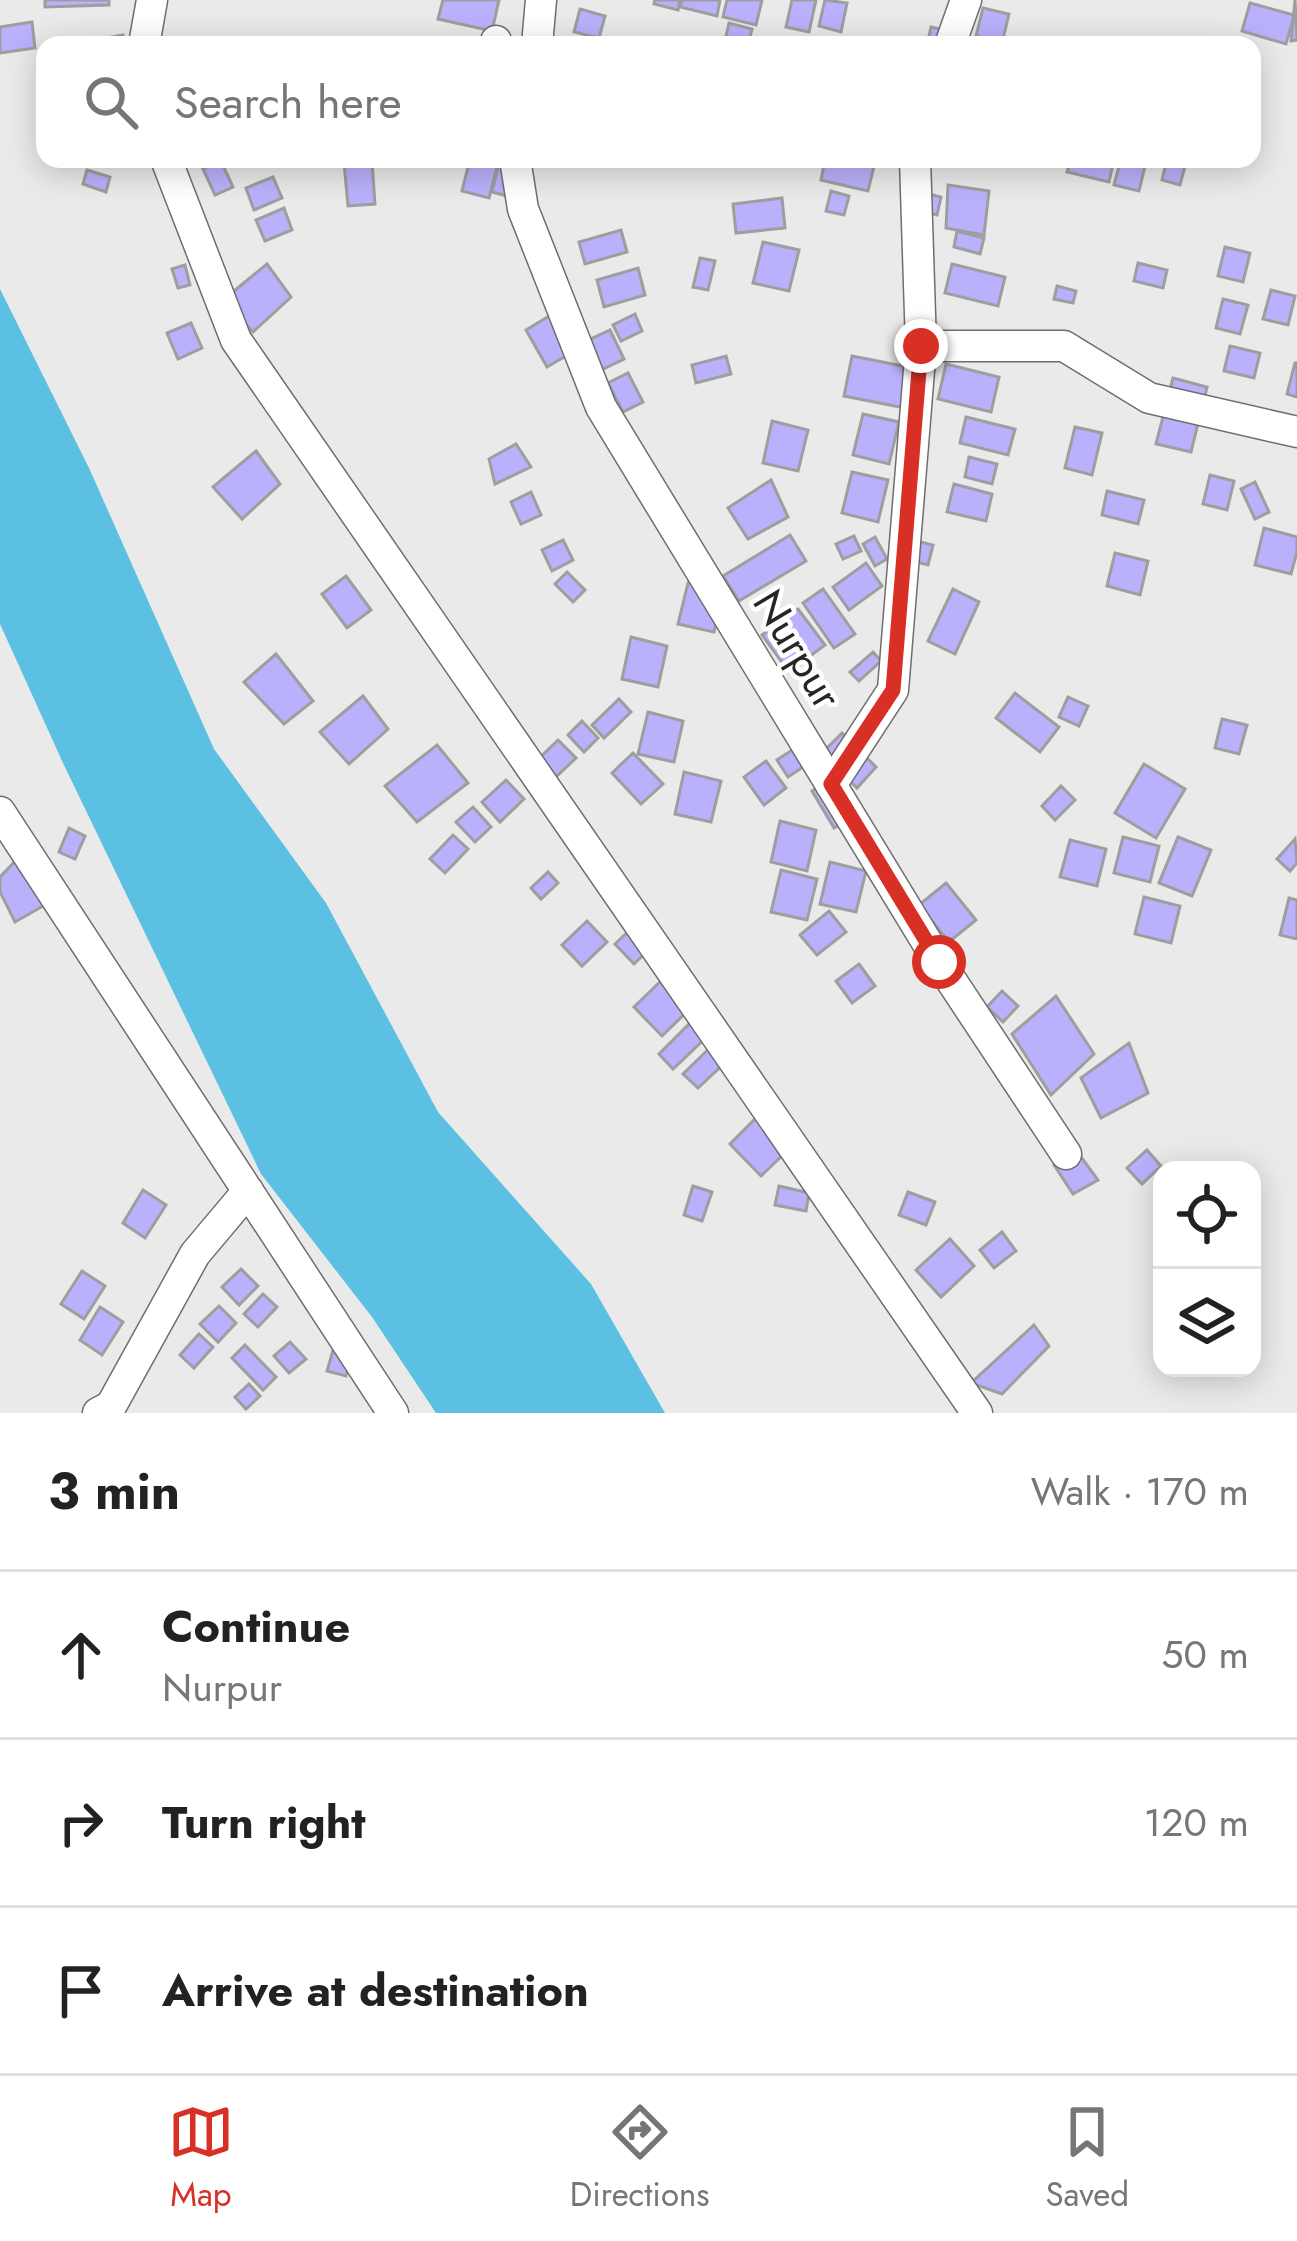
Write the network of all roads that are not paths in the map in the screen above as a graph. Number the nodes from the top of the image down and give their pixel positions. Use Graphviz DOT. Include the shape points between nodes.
graph roads {
  1 [pos="152,0"];
  2 [pos="541,0"];
  3 [pos="966,0"];
  4 [pos="146,36"];
  5 [pos="538,36"];
  6 [pos="953,36"];
  7 [pos="169,168"];
  8 [pos="517,168"];
  9 [pos="915,168"];
  10 [pos="921,346"];
  11 [pos="1297,432"];
  12 [pos="831,784"];
  13 [pos="0,812"];
  14 [pos="1066,1154"];
  15 [pos="248,1191"];
  16 [pos="98,1413"];
  17 [pos="393,1413"];
  18 [pos="976,1413"];
  1 -- 4 [label="street"];
  2 -- 5 [label="street"];
  3 -- 6 [label="street"];
  7 -- 18 [label="street" via="236,340"];
  8 -- 12 [label="street, Nurpur" via="524,208 601,407"];
  9 -- 10 [label="street"];
  10 -- 11 [label="street" via="1064,346 1149,398"];
  10 -- 12 [label="street" via="893,690"];
  12 -- 14 [label="street, Nurpur"];
  13 -- 15 [label="street"];
  15 -- 16 [label="street" via="194,1254 111,1406"];
  15 -- 17 [label="street"];
}
